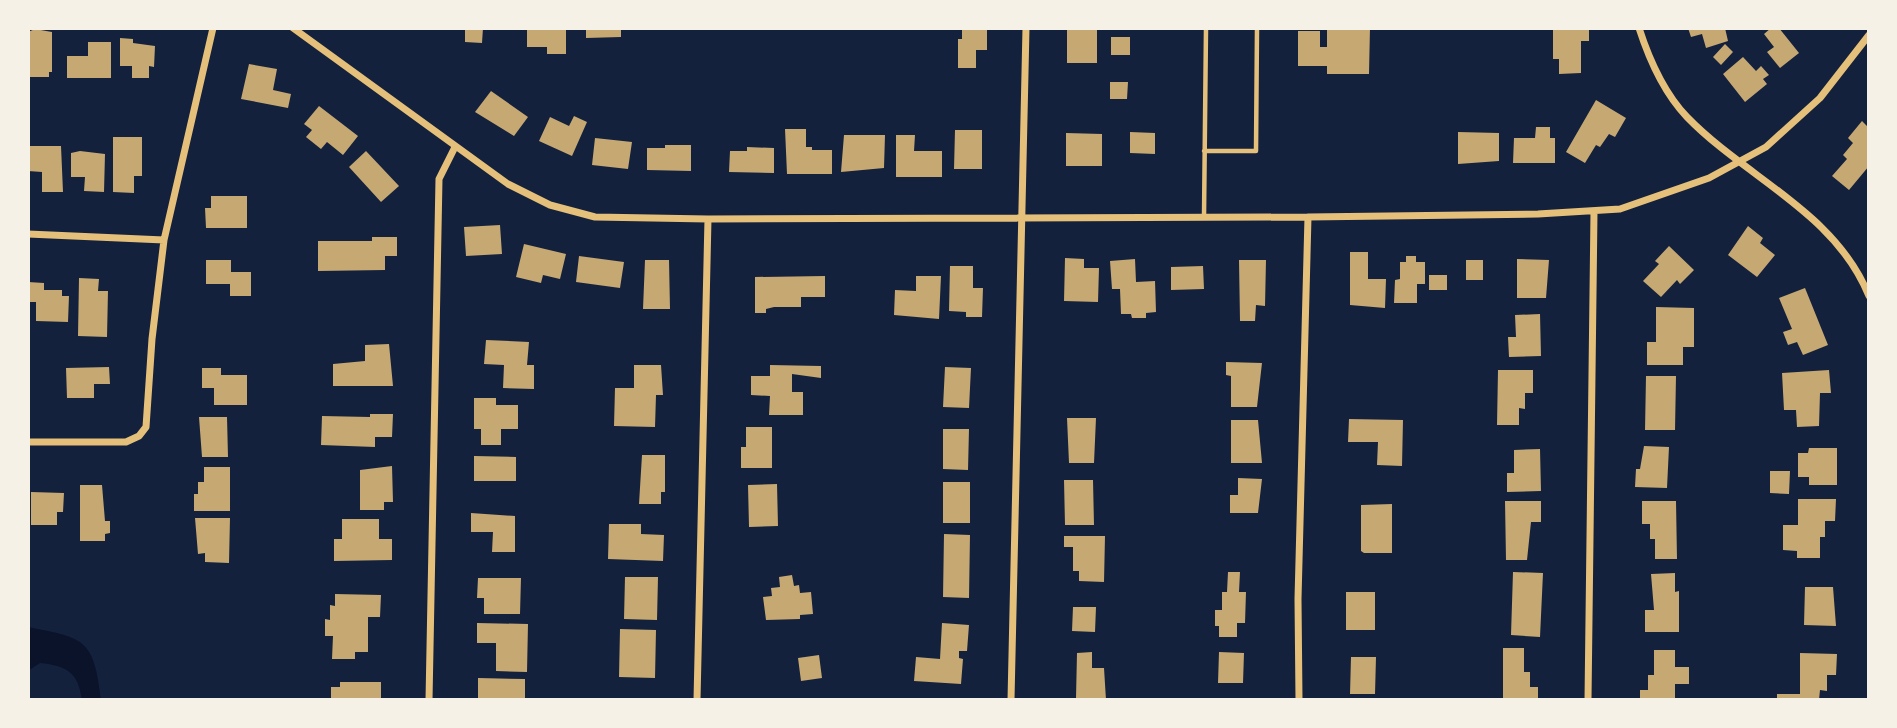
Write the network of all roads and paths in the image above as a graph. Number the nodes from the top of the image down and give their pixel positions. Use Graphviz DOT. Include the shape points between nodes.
graph roads {
  1 [pos="213,28"];
  2 [pos="293,28"];
  3 [pos="1026,28"];
  4 [pos="1206,28"];
  5 [pos="1257,28"];
  6 [pos="1639,28"];
  7 [pos="1869,35"];
  8 [pos="454,147"];
  9 [pos="1204,151"];
  10 [pos="1740,162"];
  11 [pos="1594,212"];
  12 [pos="1022,217"];
  13 [pos="1203,217"];
  14 [pos="1308,217"];
  15 [pos="708,219"];
  16 [pos="28,234"];
  17 [pos="164,240"];
  18 [pos="1869,296"];
  19 [pos="28,442"];
  20 [pos="429,700"];
  21 [pos="697,700"];
  22 [pos="1012,700"];
  23 [pos="1299,700"];
  24 [pos="1588,700"];
  1 -- 17 [label="street"];
  2 -- 8 [label="street"];
  3 -- 12 [label="street"];
  4 -- 9 [label="lane"];
  5 -- 9 [label="lane" via="1256,151"];
  6 -- 10 [label="street" via="1659,74 1685,115"];
  7 -- 10 [label="street" via="1820,98 1766,147"];
  8 -- 15 [label="street" via="508,184 550,205 595,217"];
  8 -- 20 [label="street" via="439,179"];
  9 -- 13 [label="lane"];
  10 -- 11 [label="street" via="1659,197"];
  10 -- 18 [label="street" via="1820,225"];
  11 -- 14 [label="street"];
  11 -- 24 [label="street"];
  12 -- 13 [label="street"];
  12 -- 15 [label="street"];
  12 -- 22 [label="street"];
  13 -- 14 [label="street"];
  14 -- 23 [label="street"];
  15 -- 21 [label="street"];
  16 -- 17 [label="street"];
  17 -- 19 [label="street" via="146,427 126,442"];
}
